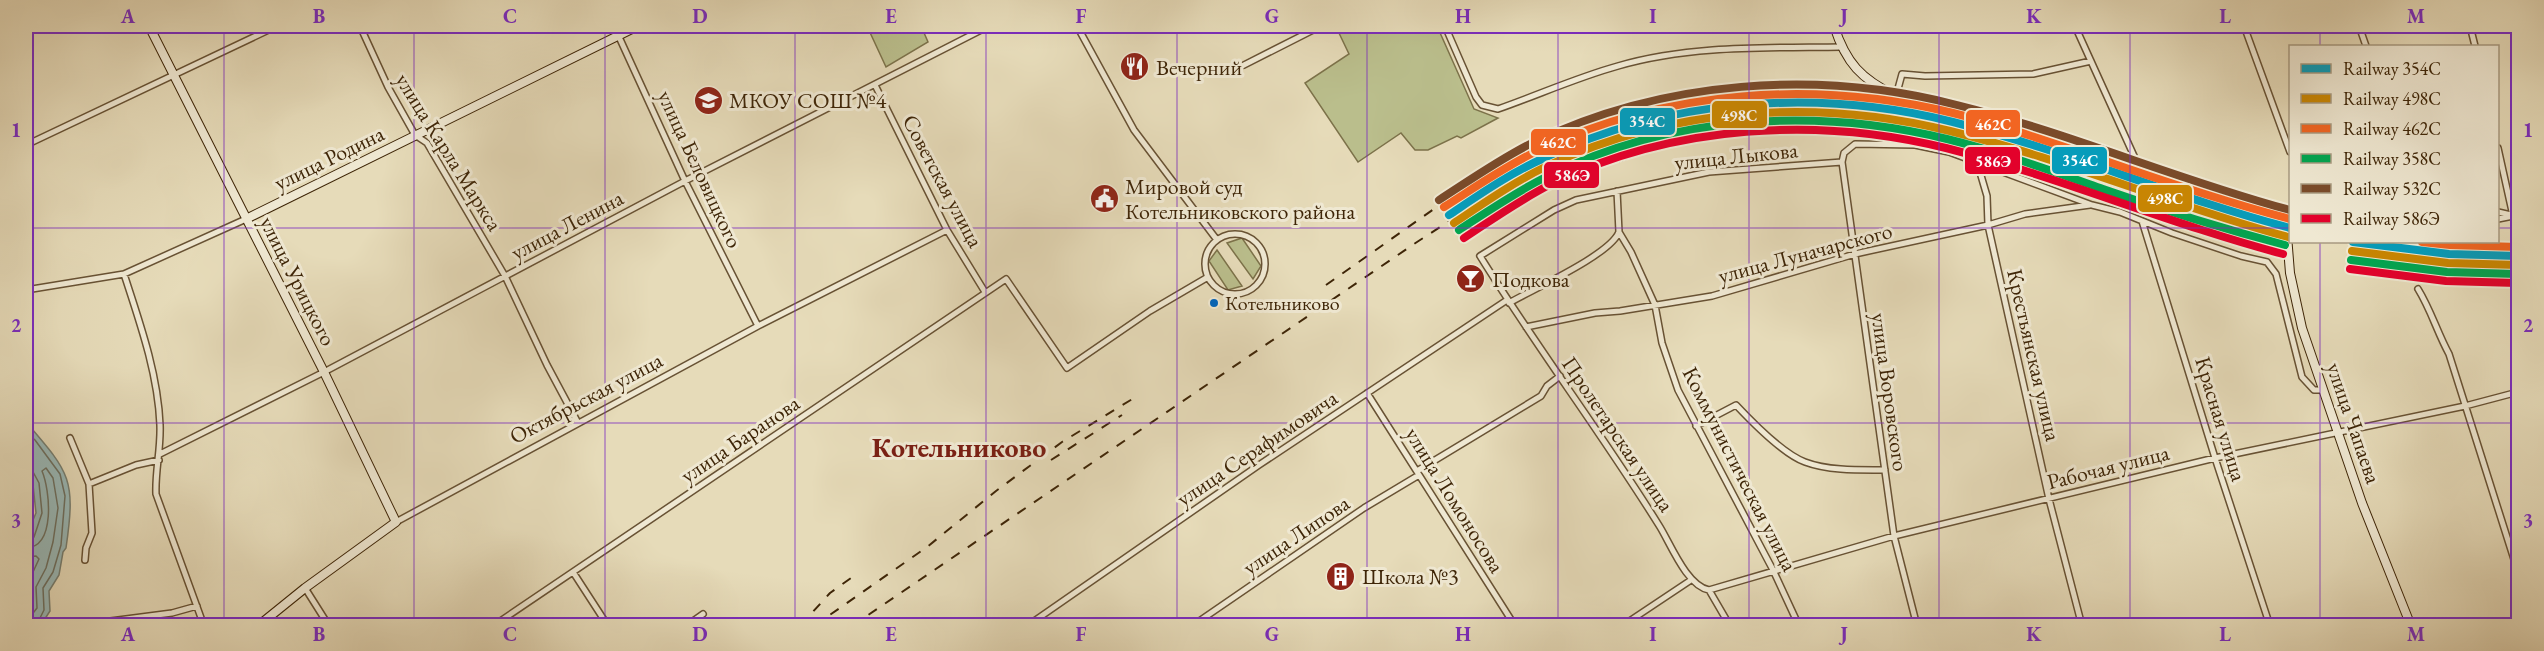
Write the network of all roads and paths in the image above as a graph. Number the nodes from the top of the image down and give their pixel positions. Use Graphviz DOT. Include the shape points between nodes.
graph roads {
  1 [pos="149,26"];
  2 [pos="277,26"];
  3 [pos="360,26"];
  4 [pos="614,26"];
  5 [pos="638,26"];
  6 [pos="989,26"];
  7 [pos="1077,26"];
  8 [pos="1321,26"];
  9 [pos="1445,26"];
  10 [pos="1834,26"];
  11 [pos="2075,26"];
  12 [pos="2244,26"];
  13 [pos="2359,26"];
  14 [pos="2470,26"];
  15 [pos="1312,27"];
  16 [pos="620,35"];
  17 [pos="2366,45"];
  18 [pos="2475,45"];
  19 [pos="1841,47"];
  20 [pos="2091,61"];
  21 [pos="1244,65"];
  22 [pos="172,75"];
  23 [pos="875,85"];
  24 [pos="1896,96"];
  25 [pos="415,135"];
  26 [pos="26,145"];
  27 [pos="2289,149"];
  28 [pos="2499,152"];
  29 [pos="1842,162"];
  30 [pos="1977,162"];
  31 [pos="2134,168"];
  32 [pos="685,182"];
  33 [pos="1617,190"];
  34 [pos="2091,205"];
  35 [pos="2499,212"];
  36 [pos="2286,215"];
  37 [pos="2516,215"];
  38 [pos="246,219"];
  39 [pos="2499,219"];
  40 [pos="2142,221"];
  41 [pos="1988,225"];
  42 [pos="947,230"];
  43 [pos="1619,232"];
  44 [pos="1217,240"];
  45 [pos="1855,254"];
  46 [pos="1480,256"];
  47 [pos="124,274"];
  48 [pos="505,276"];
  49 [pos="1208,277"];
  50 [pos="2418,289"];
  51 [pos="26,290"];
  52 [pos="985,292"];
  53 [pos="1508,302"];
  54 [pos="1655,305"];
  55 [pos="758,326"];
  56 [pos="1526,327"];
  57 [pos="324,372"];
  58 [pos="1560,376"];
  59 [pos="2323,390"];
  60 [pos="2518,392"];
  61 [pos="1367,393"];
  62 [pos="2465,406"];
  63 [pos="578,423"];
  64 [pos="1696,426"];
  65 [pos="2338,431"];
  66 [pos="70,438"];
  67 [pos="159,457"];
  68 [pos="2215,458"];
  69 [pos="1885,470"];
  70 [pos="1418,473"];
  71 [pos="89,484"];
  72 [pos="2049,499"];
  73 [pos="396,522"];
  74 [pos="1894,536"];
  75 [pos="85,560"];
  76 [pos="1773,570"];
  77 [pos="573,572"];
  78 [pos="2518,572"];
  79 [pos="1692,580"];
  80 [pos="305,588"];
  81 [pos="1709,590"];
  82 [pos="197,606"];
  83 [pos="703,614"];
  84 [pos="72,626"];
  85 [pos="204,626"];
  86 [pos="258,626"];
  87 [pos="329,626"];
  88 [pos="493,626"];
  89 [pos="608,626"];
  90 [pos="686,626"];
  91 [pos="1027,626"];
  92 [pos="1192,626"];
  93 [pos="1515,626"];
  94 [pos="1623,626"];
  95 [pos="1730,626"];
  96 [pos="1799,626"];
  97 [pos="1917,626"];
  98 [pos="2082,626"];
  99 [pos="2270,626"];
  100 [pos="2411,626"];
  1 -- 22 [label="street, улица Урицкого"];
  2 -- 22 [label="street"];
  3 -- 25 [label="street, улица Карла Маркса"];
  4 -- 16 [label="street, улица Беловицкого"];
  5 -- 16 [label="street, улица Родина"];
  6 -- 23 [label="street, улица Ленина"];
  7 -- 44 [label="street" via="1134,130"];
  8 -- 15 [label="street"];
  9 -- 19 [label="street" via="1476,97 1482,105 1498,109 1619,66 1673,55"];
  10 -- 19 [label="street"];
  11 -- 20 [label="street"];
  12 -- 27 [label="street"];
  13 -- 17 [label="street"];
  14 -- 18 [label="street"];
  15 -- 21 [label="street"];
  16 -- 25 [label="street, улица Родина"];
  16 -- 32 [label="street, улица Беловицкого"];
  19 -- 24 [label="street" via="1862,75"];
  20 -- 24 [label="street" via="2033,74 1902,74"];
  20 -- 31 [label="street" via="2134,156"];
  22 -- 26 [label="street"];
  22 -- 38 [label="street, улица Урицкого"];
  23 -- 32 [label="street, улица Ленина"];
  23 -- 42 [label="street, Советская улица"];
  24 -- 31 [label="street"];
  25 -- 38 [label="street, улица Родина"];
  25 -- 48 [label="street, улица Карла Маркса" via="427,143"];
  28 -- 37 [label="street"];
  29 -- 30 [label="street" via="1844,153 1855,144 1874,144 1915,145"];
  29 -- 33 [label="street, улица Лыкова" via="1709,172"];
  29 -- 45 [label="street, улица Воровского"];
  30 -- 34 [label="street"];
  30 -- 41 [label="street, Крестьянская улица" via="1987,196"];
  31 -- 36 [label="street"];
  32 -- 48 [label="street, улица Ленина"];
  32 -- 55 [label="street, улица Беловицкого"];
  33 -- 43 [label="street, Коммунистическая улица"];
  33 -- 46 [label="street, улица Лыкова" via="1564,205"];
  34 -- 40 [label="street"];
  34 -- 41 [label="street, улица Луначарского" via="2025,214"];
  35 -- 37 [label="street"];
  36 -- 59 [label="street, улица Чапаева" via="2294,291"];
  37 -- 39 [label="street"];
  38 -- 47 [label="street, улица Родина"];
  38 -- 57 [label="street, улица Урицкого"];
  40 -- 59 [label="street" via="2267,262 2276,274 2302,377 2314,390"];
  40 -- 68 [label="street, Красная улица"];
  41 -- 45 [label="street, улица Луначарского"];
  41 -- 72 [label="street, Крестьянская улица"];
  42 -- 52 [label="street, Советская улица"];
  42 -- 55 [label="street, Октябрьская улица"];
  43 -- 53 [label="street, улица Серафимовича" via="1610,244 1566,273"];
  43 -- 54 [label="street, Коммунистическая улица"];
  44 -- 49 [label="street" via="1207,254"];
  44 -- 49 [label="street" via="1230,234 1251,239 1261,249 1265,270 1255,288 1235,295 1222,292"];
  45 -- 54 [label="street, улица Луначарского" via="1712,296"];
  45 -- 69 [label="street, улица Воровского"];
  46 -- 53 [label="street, Пролетарская улица"];
  47 -- 51 [label="street, улица Родина"];
  47 -- 67 [label="street" via="154,379 160,424"];
  48 -- 57 [label="street, улица Ленина"];
  48 -- 63 [label="street, улица Карла Маркса"];
  49 -- 52 [label="street, улица Баранова" via="1067,368 1006,279"];
  50 -- 62 [label="street" via="2449,354"];
  52 -- 77 [label="street, улица Баранова"];
  53 -- 56 [label="street, Пролетарская улица"];
  53 -- 61 [label="street, улица Серафимовича"];
  54 -- 56 [label="street, улица Луначарского"];
  54 -- 64 [label="street, Коммунистическая улица" via="1672,374"];
  55 -- 63 [label="street, Октябрьская улица"];
  56 -- 58 [label="street, Пролетарская улица"];
  57 -- 67 [label="street, улица Ленина"];
  57 -- 73 [label="street, улица Урицкого"];
  58 -- 70 [label="street, улица Липова" via="1541,396"];
  58 -- 79 [label="street, Пролетарская улица"];
  59 -- 65 [label="street, улица Чапаева"];
  60 -- 62 [label="street, Рабочая улица"];
  61 -- 70 [label="street, улица Ломоносова"];
  61 -- 91 [label="street, улица Серафимовича"];
  62 -- 65 [label="street, Рабочая улица"];
  62 -- 78 [label="street"];
  63 -- 73 [label="street, Октябрьская улица"];
  64 -- 69 [label="street" via="1736,405 1762,432 1804,461"];
  64 -- 76 [label="street, Коммунистическая улица"];
  65 -- 68 [label="street, Рабочая улица"];
  65 -- 100 [label="street, улица Чапаева"];
  66 -- 71 [label="street"];
  67 -- 71 [label="street, улица Ленина"];
  67 -- 82 [label="street" via="156,494"];
  68 -- 72 [label="street, Рабочая улица"];
  68 -- 99 [label="street, Красная улица"];
  69 -- 74 [label="street, улица Воровского"];
  70 -- 92 [label="street, улица Липова"];
  70 -- 93 [label="street, улица Ломоносова"];
  71 -- 75 [label="street" via="92,533"];
  72 -- 74 [label="street, Рабочая улица"];
  72 -- 98 [label="street, Крестьянская улица"];
  73 -- 80 [label="street, Октябрьская улица"];
  74 -- 76 [label="street, Рабочая улица"];
  74 -- 97 [label="street, улица Воровского"];
  76 -- 81 [label="street, Рабочая улица"];
  76 -- 96 [label="street, Коммунистическая улица"];
  77 -- 88 [label="street, улица Баранова"];
  77 -- 89 [label="street"];
  79 -- 81 [label="street, Пролетарская улица"];
  79 -- 94 [label="street"];
  80 -- 86 [label="street, Октябрьская улица"];
  80 -- 87 [label="street"];
  81 -- 95 [label="street, Пролетарская улица"];
  82 -- 84 [label="street"];
  82 -- 85 [label="street"];
  83 -- 90 [label="street"];
}
